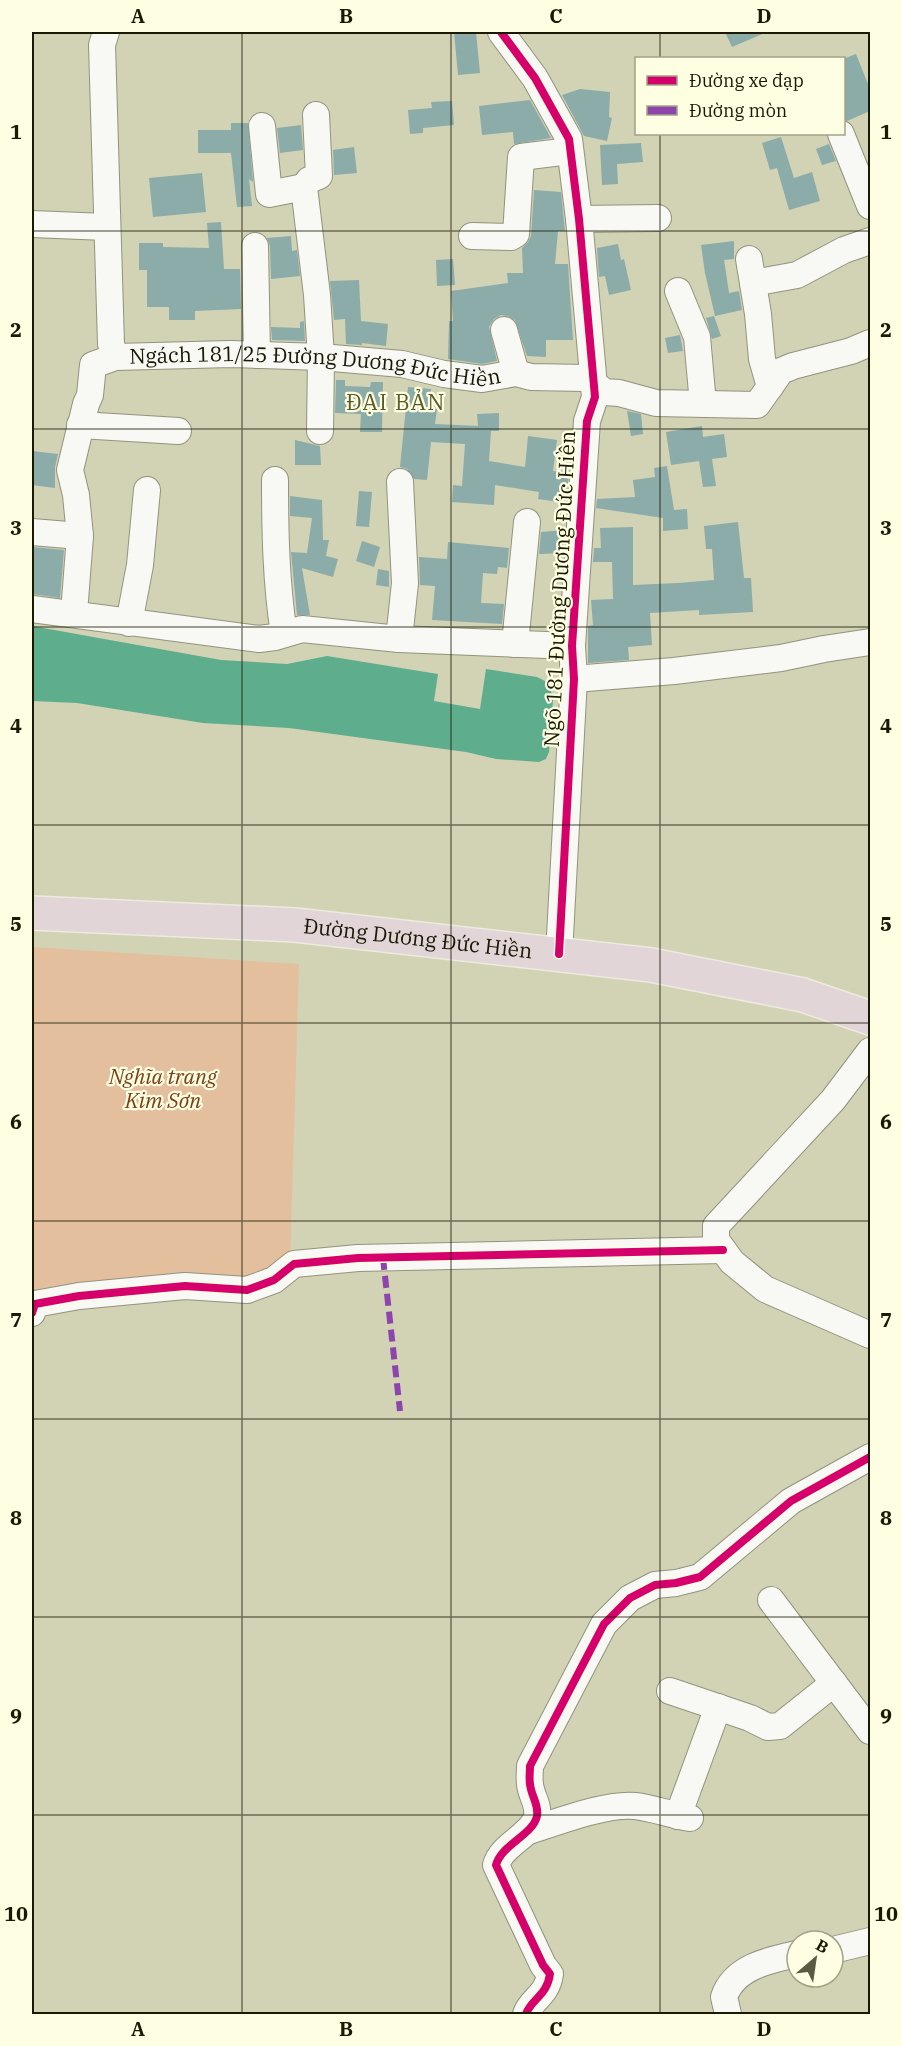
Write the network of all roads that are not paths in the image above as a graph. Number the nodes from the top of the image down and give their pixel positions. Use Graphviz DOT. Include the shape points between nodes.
graph roads {
  1 [pos="106,32"];
  2 [pos="501,32"];
  3 [pos="316,115"];
  4 [pos="262,126"];
  5 [pos="841,135"];
  6 [pos="570,151"];
  7 [pos="304,187"];
  8 [pos="870,206"];
  9 [pos="658,218"];
  10 [pos="579,219"];
  11 [pos="32,224"];
  12 [pos="106,227"];
  13 [pos="472,236"];
  14 [pos="870,241"];
  15 [pos="255,246"];
  16 [pos="678,291"];
  17 [pos="504,330"];
  18 [pos="870,343"];
  19 [pos="257,355"];
  20 [pos="115,357"];
  21 [pos="321,357"];
  22 [pos="516,373"];
  23 [pos="590,381"];
  24 [pos="771,387"];
  25 [pos="703,404"];
  26 [pos="80,425"];
  27 [pos="178,431"];
  28 [pos="320,431"];
  29 [pos="275,480"];
  30 [pos="400,482"];
  31 [pos="147,490"];
  32 [pos="527,522"];
  33 [pos="32,532"];
  34 [pos="80,536"];
  35 [pos="32,609"];
  36 [pos="74,614"];
  37 [pos="129,623"];
  38 [pos="284,634"];
  39 [pos="399,639"];
  40 [pos="870,642"];
  41 [pos="515,644"];
  42 [pos="572,646"];
  43 [pos="574,679"];
  44 [pos="32,913"];
  45 [pos="559,954"];
  46 [pos="870,1018"];
  47 [pos="870,1051"];
  48 [pos="723,1250"];
  49 [pos="32,1313"];
  50 [pos="870,1335"];
  51 [pos="870,1458"];
  52 [pos="771,1600"];
  53 [pos="834,1683"];
  54 [pos="669,1691"];
  55 [pos="718,1707"];
  56 [pos="870,1731"];
  57 [pos="526,1832"];
  58 [pos="870,1941"];
  59 [pos="845,1947"];
  60 [pos="785,1957"];
  61 [pos="526,2014"];
  62 [pos="728,2014"];
  1 -- 12 [label="street" via="102,45"];
  2 -- 6 [label="street, Ngõ 181 Đường Dương Đức Hiền" via="535,78 569,139"];
  3 -- 7 [label="street" via="319,176"];
  4 -- 7 [label="street" via="269,194"];
  5 -- 8 [label="street"];
  6 -- 10 [label="street, Ngõ 181 Đường Dương Đức Hiền"];
  6 -- 13 [label="street" via="521,157 516,234"];
  7 -- 21 [label="street"];
  9 -- 10 [label="street"];
  10 -- 23 [label="street, Ngõ 181 Đường Dương Đức Hiền"];
  11 -- 12 [label="street"];
  12 -- 20 [label="street" via="111,344"];
  14 -- 24 [label="street" via="843,250 797,275 751,271 762,359"];
  15 -- 19 [label="street"];
  16 -- 25 [label="street" via="697,337"];
  17 -- 22 [label="street"];
  18 -- 24 [label="street" via="781,371"];
  19 -- 20 [label="street, Ngách 181/25 Đường Dương Đức Hiền"];
  19 -- 21 [label="street, Ngách 181/25 Đường Dương Đức Hiền"];
  20 -- 26 [label="street" via="93,365 90,395"];
  21 -- 22 [label="street, Ngách 181/25 Đường Dương Đức Hiền" via="402,364 482,379"];
  21 -- 28 [label="street"];
  22 -- 23 [label="street, Ngách 181/25 Đường Dương Đức Hiền"];
  23 -- 25 [label="street, Ngách 181/25 Đường Dương Đức Hiền" via="605,392 656,402"];
  23 -- 42 [label="street, Ngõ 181 Đường Dương Đức Hiền" via="595,397 587,421"];
  24 -- 25 [label="street, Ngách 181/25 Đường Dương Đức Hiền" via="757,405"];
  26 -- 27 [label="street"];
  26 -- 34 [label="street" via="70,470"];
  29 -- 38 [label="street" via="275,541"];
  30 -- 39 [label="street" via="405,583"];
  31 -- 37 [label="street" via="140,565"];
  32 -- 41 [label="street"];
  33 -- 34 [label="street"];
  34 -- 36 [label="street"];
  35 -- 36 [label="street"];
  36 -- 37 [label="street"];
  37 -- 38 [label="street" via="259,639"];
  38 -- 39 [label="street" via="303,630"];
  39 -- 41 [label="street"];
  40 -- 43 [label="street" via="771,660"];
  41 -- 42 [label="street"];
  42 -- 43 [label="street, Ngõ 181 Đường Dương Đức Hiền"];
  43 -- 45 [label="street, Ngõ 181 Đường Dương Đức Hiền"];
  44 -- 45 [label="highway, Đường Dương Đức Hiền" via="295,925"];
  45 -- 46 [label="highway, Đường Dương Đức Hiền" via="651,965 803,995"];
  47 -- 48 [label="street" via="833,1100 716,1226 716,1240"];
  48 -- 49 [label="street" via="358,1258 294,1264 274,1280 248,1290 185,1287 79,1296 34,1304"];
  48 -- 50 [label="street" via="765,1289"];
  51 -- 57 [label="street" via="791,1501 700,1577 655,1585 630,1598 604,1624 530,1766 530,1786 537,1806 536,1819"];
  52 -- 53 [label="street"];
  53 -- 55 [label="street" via="780,1726 768,1727"];
  53 -- 56 [label="street"];
  54 -- 55 [label="street"];
  55 -- 57 [label="street" via="684,1817 633,1806 616,1807"];
  57 -- 61 [label="street" via="499,1856 496,1865 550,1974 545,1990"];
  58 -- 59 [label="street"];
  60 -- 62 [label="street" via="761,1963 733,1980 724,1997"];
}
